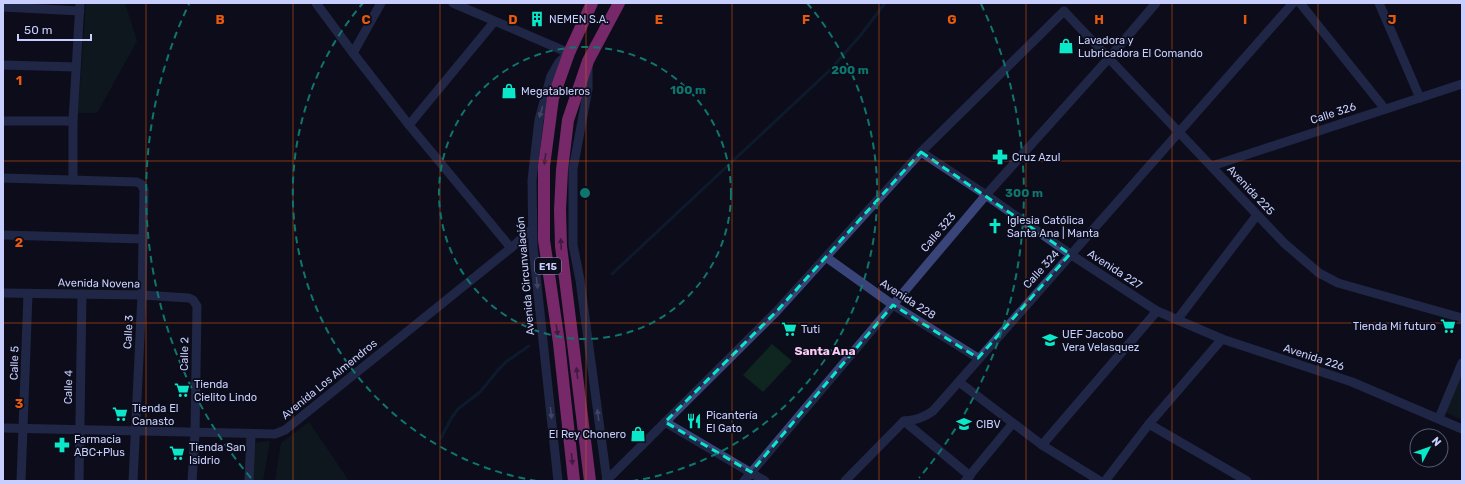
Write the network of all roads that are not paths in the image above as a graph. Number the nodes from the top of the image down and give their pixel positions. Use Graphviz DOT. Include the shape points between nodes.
graph roads {
  1 [pos="316,3"];
  2 [pos="381,3"];
  3 [pos="454,3"];
  4 [pos="592,3"];
  5 [pos="619,3"];
  6 [pos="1156,3"];
  7 [pos="1293,3"];
  8 [pos="1300,3"];
  9 [pos="1379,3"];
  10 [pos="3,7"];
  11 [pos="80,7"];
  12 [pos="494,22"];
  13 [pos="353,53"];
  14 [pos="569,54"];
  15 [pos="1109,58"];
  16 [pos="588,61"];
  17 [pos="3,65"];
  18 [pos="76,67"];
  19 [pos="1462,84"];
  20 [pos="1420,98"];
  21 [pos="1385,108"];
  22 [pos="3,121"];
  23 [pos="73,121"];
  24 [pos="409,125"];
  25 [pos="1179,131"];
  26 [pos="920,152"];
  27 [pos="1212,166"];
  28 [pos="3,178"];
  29 [pos="73,180"];
  30 [pos="986,194"];
  31 [pos="1257,215"];
  32 [pos="532,229"];
  33 [pos="3,235"];
  34 [pos="143,239"];
  35 [pos="511,248"];
  36 [pos="1070,254"];
  37 [pos="826,257"];
  38 [pos="3,293"];
  39 [pos="28,294"];
  40 [pos="82,294"];
  41 [pos="142,295"];
  42 [pos="193,300"];
  43 [pos="893,305"];
  44 [pos="1157,311"];
  45 [pos="1462,318"];
  46 [pos="1177,320"];
  47 [pos="1222,339"];
  48 [pos="978,358"];
  49 [pos="1462,363"];
  50 [pos="959,382"];
  51 [pos="1439,418"];
  52 [pos="904,421"];
  53 [pos="665,422"];
  54 [pos="1013,423"];
  55 [pos="1148,424"];
  56 [pos="3,428"];
  57 [pos="24,429"];
  58 [pos="1462,429"];
  59 [pos="80,430"];
  60 [pos="135,431"];
  61 [pos="195,432"];
  62 [pos="251,434"];
  63 [pos="1042,445"];
  64 [pos="751,472"];
  65 [pos="968,478"];
  66 [pos="21,481"];
  67 [pos="79,481"];
  68 [pos="133,481"];
  69 [pos="192,481"];
  70 [pos="249,481"];
  71 [pos="558,481"];
  72 [pos="574,481"];
  73 [pos="590,481"];
  74 [pos="607,481"];
  75 [pos="744,481"];
  76 [pos="765,481"];
  77 [pos="845,481"];
  78 [pos="1100,481"];
  79 [pos="1105,481"];
  80 [pos="1247,481"];
  1 -- 13 [label="street"];
  2 -- 13 [label="street"];
  3 -- 12 [label="street"];
  4 -- 14 [label="highway, Avenida Circunvalación / E15"];
  5 -- 16 [label="highway, E15"];
  6 -- 15 [label="street, Calle 323"];
  7 -- 25 [label="street, Calle 324"];
  8 -- 21 [label="street"];
  9 -- 20 [label="street"];
  10 -- 11 [label="street"];
  11 -- 18 [label="street"];
  12 -- 14 [label="street"];
  12 -- 24 [label="street"];
  13 -- 24 [label="street"];
  14 -- 32 [label="street, Avenida Circunvalación / E15, one-way" via="559,62 551,76 539,120 532,180"];
  14 -- 72 [label="highway, Avenida Circunvalación / E15, one-way" via="553,98 545,158 544,240 559,343"];
  15 -- 25 [label="street, Avenida 225"];
  15 -- 26 [label="street, Avenida 225" via="1064,11"];
  15 -- 30 [label="street, Calle 323"];
  73 -- 16 [label="highway, E15, one-way" via="561,246 560,210 568,120"];
  74 -- 16 [label="street, E15, one-way" via="573,245 573,169 588,89"];
  17 -- 18 [label="street"];
  18 -- 23 [label="street"];
  19 -- 20 [label="street, Calle 326"];
  20 -- 21 [label="street, Calle 326"];
  21 -- 27 [label="street, Calle 326"];
  22 -- 23 [label="street"];
  23 -- 29 [label="street"];
  24 -- 35 [label="street"];
  25 -- 27 [label="street, Avenida 225"];
  25 -- 36 [label="street, Calle 324"];
  26 -- 30 [label="street, Avenida 227"];
  26 -- 37 [label="street"];
  27 -- 31 [label="street, Avenida 225"];
  28 -- 29 [label="street"];
  29 -- 34 [label="street, Calle 3" via="141,184 144,190"];
  30 -- 36 [label="street, Avenida 227"];
  30 -- 43 [label="street, Calle 323"];
  31 -- 45 [label="street, Avenida 225" via="1284,243 1319,273 1338,282"];
  31 -- 46 [label="street"];
  32 -- 35 [label="street, Avenida Los Almendros"];
  32 -- 71 [label="street, Avenida Circunvalación / E15, one-way"];
  33 -- 34 [label="street"];
  34 -- 41 [label="street, Calle 3"];
  35 -- 62 [label="street, Avenida Los Almendros" via="296,422 274,434"];
  36 -- 44 [label="street, Avenida 227"];
  36 -- 48 [label="street, Calle 324"];
  37 -- 43 [label="street, Avenida 228"];
  37 -- 53 [label="street" via="776,312"];
  38 -- 39 [label="street, Avenida Novena"];
  39 -- 40 [label="street, Avenida Novena"];
  39 -- 57 [label="street, Calle 5"];
  40 -- 41 [label="street, Avenida Novena"];
  40 -- 59 [label="street, Calle 4"];
  41 -- 42 [label="street, Avenida Novena"];
  41 -- 60 [label="street, Calle 3"];
  42 -- 61 [label="street, Calle 2" via="197,306"];
  43 -- 48 [label="street, Avenida 228"];
  43 -- 64 [label="street, Calle 323"];
  44 -- 46 [label="street, Avenida 226"];
  44 -- 63 [label="street"];
  46 -- 47 [label="street, Avenida 226"];
  47 -- 51 [label="street, Avenida 226" via="1352,382"];
  47 -- 55 [label="street"];
  48 -- 50 [label="street, Calle 324"];
  49 -- 51 [label="street"];
  50 -- 52 [label="street, Calle 324" via="924,417"];
  50 -- 54 [label="street"];
  51 -- 58 [label="street, Avenida 226"];
  52 -- 65 [label="street"];
  52 -- 77 [label="street"];
  53 -- 64 [label="street"];
  53 -- 74 [label="street"];
  54 -- 63 [label="street"];
  54 -- 65 [label="street"];
  55 -- 79 [label="street"];
  55 -- 80 [label="street"];
  56 -- 57 [label="street, Avenida Los Almendros"];
  57 -- 59 [label="street, Avenida Los Almendros"];
  57 -- 66 [label="street, Calle 5"];
  59 -- 60 [label="street, Avenida Los Almendros"];
  59 -- 67 [label="street, Calle 4"];
  60 -- 61 [label="street, Avenida Los Almendros"];
  60 -- 68 [label="street, Calle 3"];
  61 -- 62 [label="street, Avenida Los Almendros"];
  61 -- 69 [label="street, Calle 2"];
  62 -- 70 [label="street"];
  63 -- 78 [label="street"];
  64 -- 75 [label="street, Calle 323"];
  64 -- 76 [label="street"];
}
